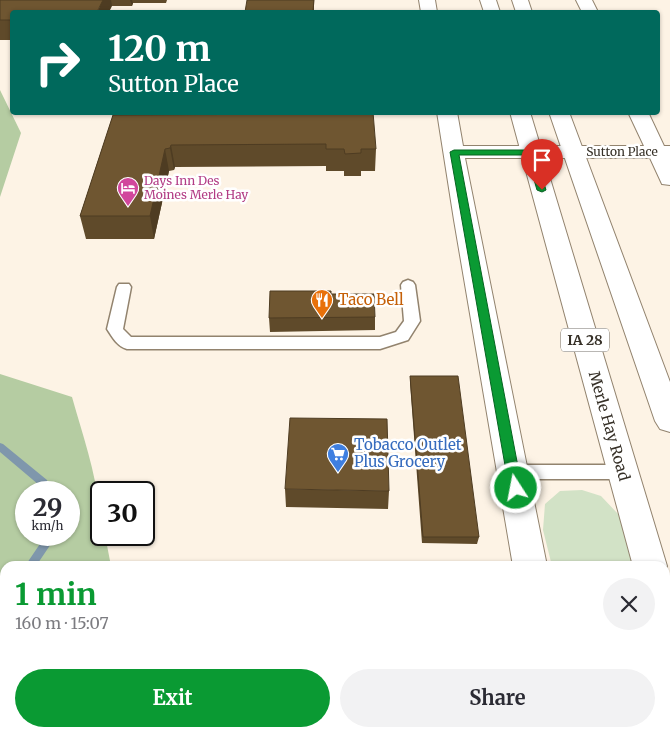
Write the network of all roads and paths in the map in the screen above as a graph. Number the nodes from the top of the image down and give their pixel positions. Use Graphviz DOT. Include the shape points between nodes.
graph roads {
  1 [pos="129,115"];
  2 [pos="448,115"];
  3 [pos="521,115"];
  4 [pos="560,115"];
  5 [pos="640,115"];
  6 [pos="161,121"];
  7 [pos="454,152"];
  8 [pos="531,152"];
  9 [pos="573,152"];
  10 [pos="664,152"];
  11 [pos="670,180"];
  12 [pos="408,285"];
  13 [pos="124,287"];
  14 [pos="670,421"];
  15 [pos="513,472"];
  16 [pos="623,472"];
  17 [pos="529,561"];
  18 [pos="649,561"];
  1 -- 6 [label="lane"];
  2 -- 7 [label="main road"];
  3 -- 8 [label="main road, Merle Hay Road / IA 28"];
  4 -- 9 [label="main road"];
  5 -- 10 [label="main road"];
  7 -- 8 [label="main road, Sutton Place"];
  7 -- 15 [label="main road"];
  8 -- 9 [label="main road, Sutton Place"];
  8 -- 16 [label="main road, Merle Hay Road / IA 28"];
  9 -- 10 [label="main road, Sutton Place"];
  9 -- 14 [label="main road"];
  10 -- 11 [label="main road"];
  12 -- 13 [label="lane" via="412,321 402,336 380,343 127,343 115,329"];
  15 -- 16 [label="lane"];
  15 -- 17 [label="main road"];
  16 -- 18 [label="main road, Merle Hay Road / IA 28"];
}
